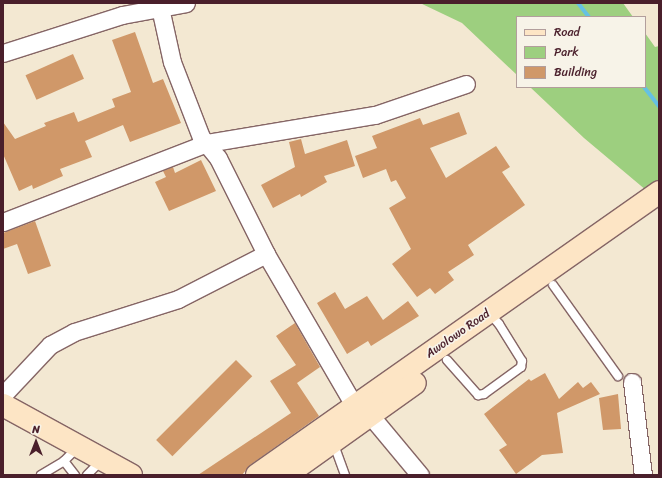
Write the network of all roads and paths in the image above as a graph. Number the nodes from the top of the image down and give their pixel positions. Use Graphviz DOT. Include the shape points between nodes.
graph roads {
  1 [pos="186,3"];
  2 [pos="159,5"];
  3 [pos="3,53"];
  4 [pos="466,84"];
  5 [pos="207,143"];
  6 [pos="659,192"];
  7 [pos="659,210"];
  8 [pos="3,222"];
  9 [pos="266,254"];
  10 [pos="553,285"];
  11 [pos="494,318"];
  12 [pos="447,360"];
  13 [pos="625,379"];
  14 [pos="3,395"];
  15 [pos="3,405"];
  16 [pos="362,411"];
  17 [pos="333,441"];
  18 [pos="79,446"];
  19 [pos="103,458"];
  20 [pos="64,462"];
  21 [pos="289,474"];
  22 [pos="41,475"];
  23 [pos="75,475"];
  24 [pos="87,475"];
  25 [pos="131,475"];
  26 [pos="257,475"];
  27 [pos="345,475"];
  28 [pos="420,475"];
  29 [pos="643,475"];
  1 -- 2 [label="street"];
  2 -- 3 [label="street"];
  2 -- 5 [label="street" via="172,62 193,119 201,137"];
  4 -- 5 [label="street" via="375,115"];
  5 -- 8 [label="street"];
  5 -- 9 [label="street" via="228,177"];
  6 -- 11 [label="main road, Awolowo Road"];
  7 -- 10 [label="main road, Awolowo Road"];
  9 -- 14 [label="street" via="178,299 74,332 50,345"];
  9 -- 16 [label="street"];
  10 -- 11 [label="main road, Awolowo Road"];
  10 -- 13 [label="lane"];
  11 -- 12 [label="main road, Awolowo Road"];
  11 -- 12 [label="lane" via="522,360 521,367 484,394 478,395"];
  11 -- 16 [label="main road, Awolowo Road"];
  12 -- 16 [label="main road, Awolowo Road"];
  13 -- 29 [label="street"];
  15 -- 18 [label="main road"];
  16 -- 17 [label="main road, Awolowo Road"];
  16 -- 26 [label="main road, Awolowo Road"];
  16 -- 28 [label="street"];
  17 -- 21 [label="main road, Awolowo Road"];
  17 -- 27 [label="lane"];
  18 -- 19 [label="main road"];
  18 -- 20 [label="lane"];
  19 -- 24 [label="lane"];
  19 -- 25 [label="main road"];
  20 -- 22 [label="lane"];
  20 -- 23 [label="lane"];
}
